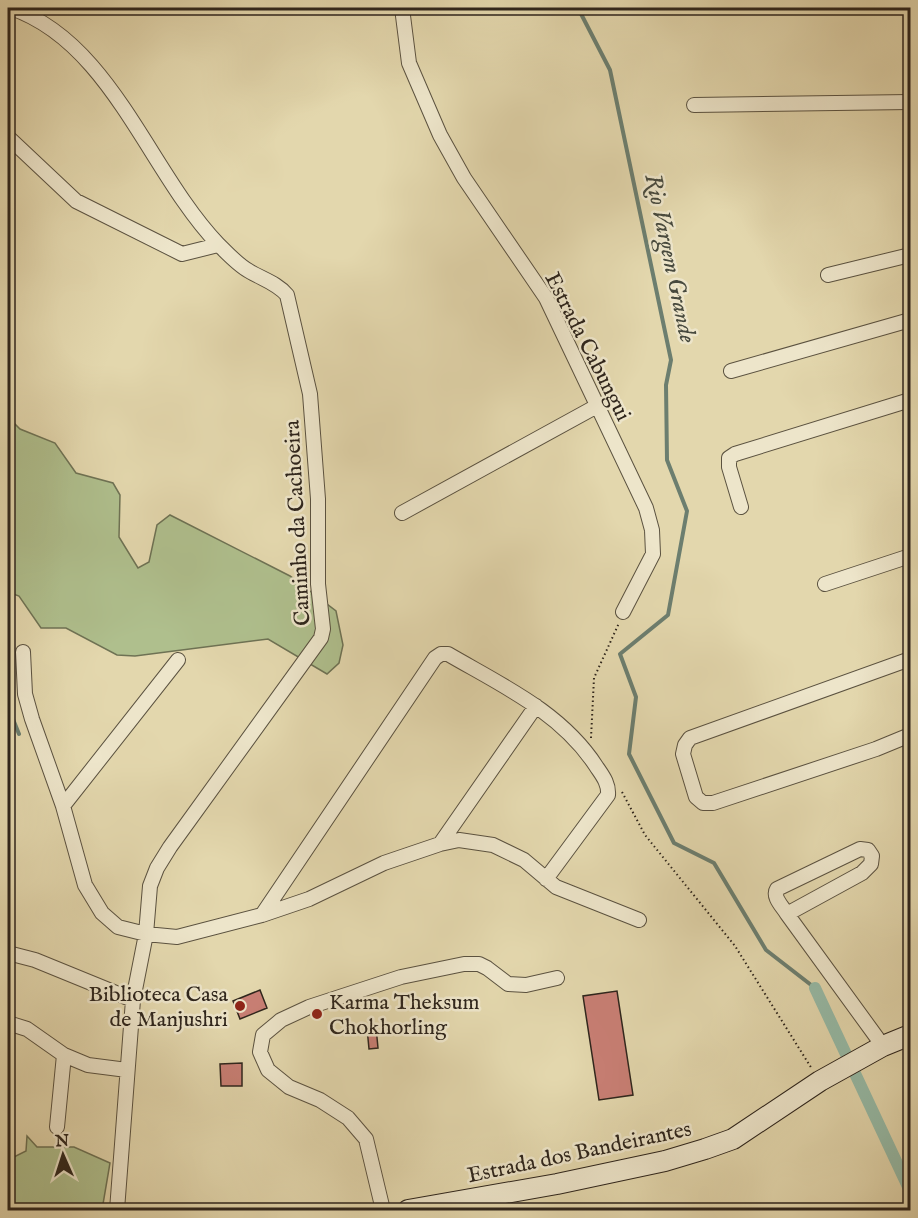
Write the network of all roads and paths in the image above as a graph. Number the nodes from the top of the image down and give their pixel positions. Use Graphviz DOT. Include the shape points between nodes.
graph roads {
  1 [pos="12,8"];
  2 [pos="402,8"];
  3 [pos="910,102"];
  4 [pos="694,105"];
  5 [pos="8,137"];
  6 [pos="218,245"];
  7 [pos="910,255"];
  8 [pos="828,275"];
  9 [pos="910,320"];
  10 [pos="731,371"];
  11 [pos="910,400"];
  12 [pos="597,406"];
  13 [pos="741,507"];
  14 [pos="402,513"];
  15 [pos="910,556"];
  16 [pos="825,584"];
  17 [pos="623,612"];
  18 [pos="23,652"];
  19 [pos="910,659"];
  20 [pos="178,660"];
  21 [pos="537,706"];
  22 [pos="910,735"];
  23 [pos="596,747"];
  24 [pos="618,786"];
  25 [pos="63,806"];
  26 [pos="440,844"];
  27 [pos="546,879"];
  28 [pos="788,914"];
  29 [pos="262,915"];
  30 [pos="639,920"];
  31 [pos="146,934"];
  32 [pos="8,953"];
  33 [pos="557,978"];
  34 [pos="133,1000"];
  35 [pos="8,1023"];
  36 [pos="910,1035"];
  37 [pos="876,1050"];
  38 [pos="64,1055"];
  39 [pos="127,1070"];
  40 [pos="824,1079"];
  41 [pos="57,1127"];
  42 [pos="117,1210"];
  43 [pos="383,1210"];
  44 [pos="408,1210"];
  1 -- 6 [label="street, Caminho da Cachoeira" via="53,28 88,59"];
  2 -- 12 [label="street, Estrada Cabungui" via="409,63 441,135 464,178 546,298"];
  3 -- 4 [label="street"];
  5 -- 6 [label="street" via="76,201 182,254"];
  6 -- 31 [label="street, Caminho da Cachoeira" via="247,270 280,287 290,303 310,394 318,499 318,584 324,629 157,868 150,886"];
  7 -- 8 [label="street"];
  9 -- 10 [label="street"];
  11 -- 13 [label="street" via="735,454 729,458 729,467"];
  12 -- 14 [label="street"];
  12 -- 17 [label="street, Estrada Cabungui" via="646,508 652,531 653,554"];
  15 -- 16 [label="street"];
  17 -- 23 [label="path" via="594,678 590,737"];
  18 -- 25 [label="street" via="25,694"];
  19 -- 22 [label="street" via="690,738 683,754 696,797 713,803"];
  20 -- 25 [label="street"];
  21 -- 26 [label="street"];
  21 -- 27 [label="street" via="591,758 609,787 608,795"];
  21 -- 29 [label="street" via="448,654 435,658"];
  24 -- 40 [label="path" via="645,835 735,946"];
  25 -- 31 [label="street" via="85,885 102,914 118,927"];
  26 -- 27 [label="street" via="459,840 493,845 524,860"];
  26 -- 29 [label="street" via="384,863 309,899"];
  27 -- 30 [label="street" via="556,887"];
  28 -- 28 [label="street" via="775,896 777,889 860,849 868,850 871,864 862,873"];
  28 -- 37 [label="street"];
  29 -- 31 [label="street" via="177,937"];
  31 -- 34 [label="street, Caminho da Cachoeira"];
  32 -- 34 [label="street"];
  33 -- 43 [label="street" via="526,985 508,984 479,964 464,964 401,977 309,1007 281,1020 263,1035 260,1052 268,1070 289,1087 348,1118 366,1139"];
  34 -- 39 [label="street, Caminho da Cachoeira"];
  35 -- 38 [label="street" via="27,1029"];
  36 -- 37 [label="main road, Estrada dos Bandeirantes"];
  37 -- 40 [label="main road, Estrada dos Bandeirantes"];
  38 -- 39 [label="street" via="88,1065"];
  38 -- 41 [label="street"];
  39 -- 42 [label="street, Caminho da Cachoeira"];
  40 -- 44 [label="main road, Estrada dos Bandeirantes" via="733,1138 705,1149 557,1184"];
}
